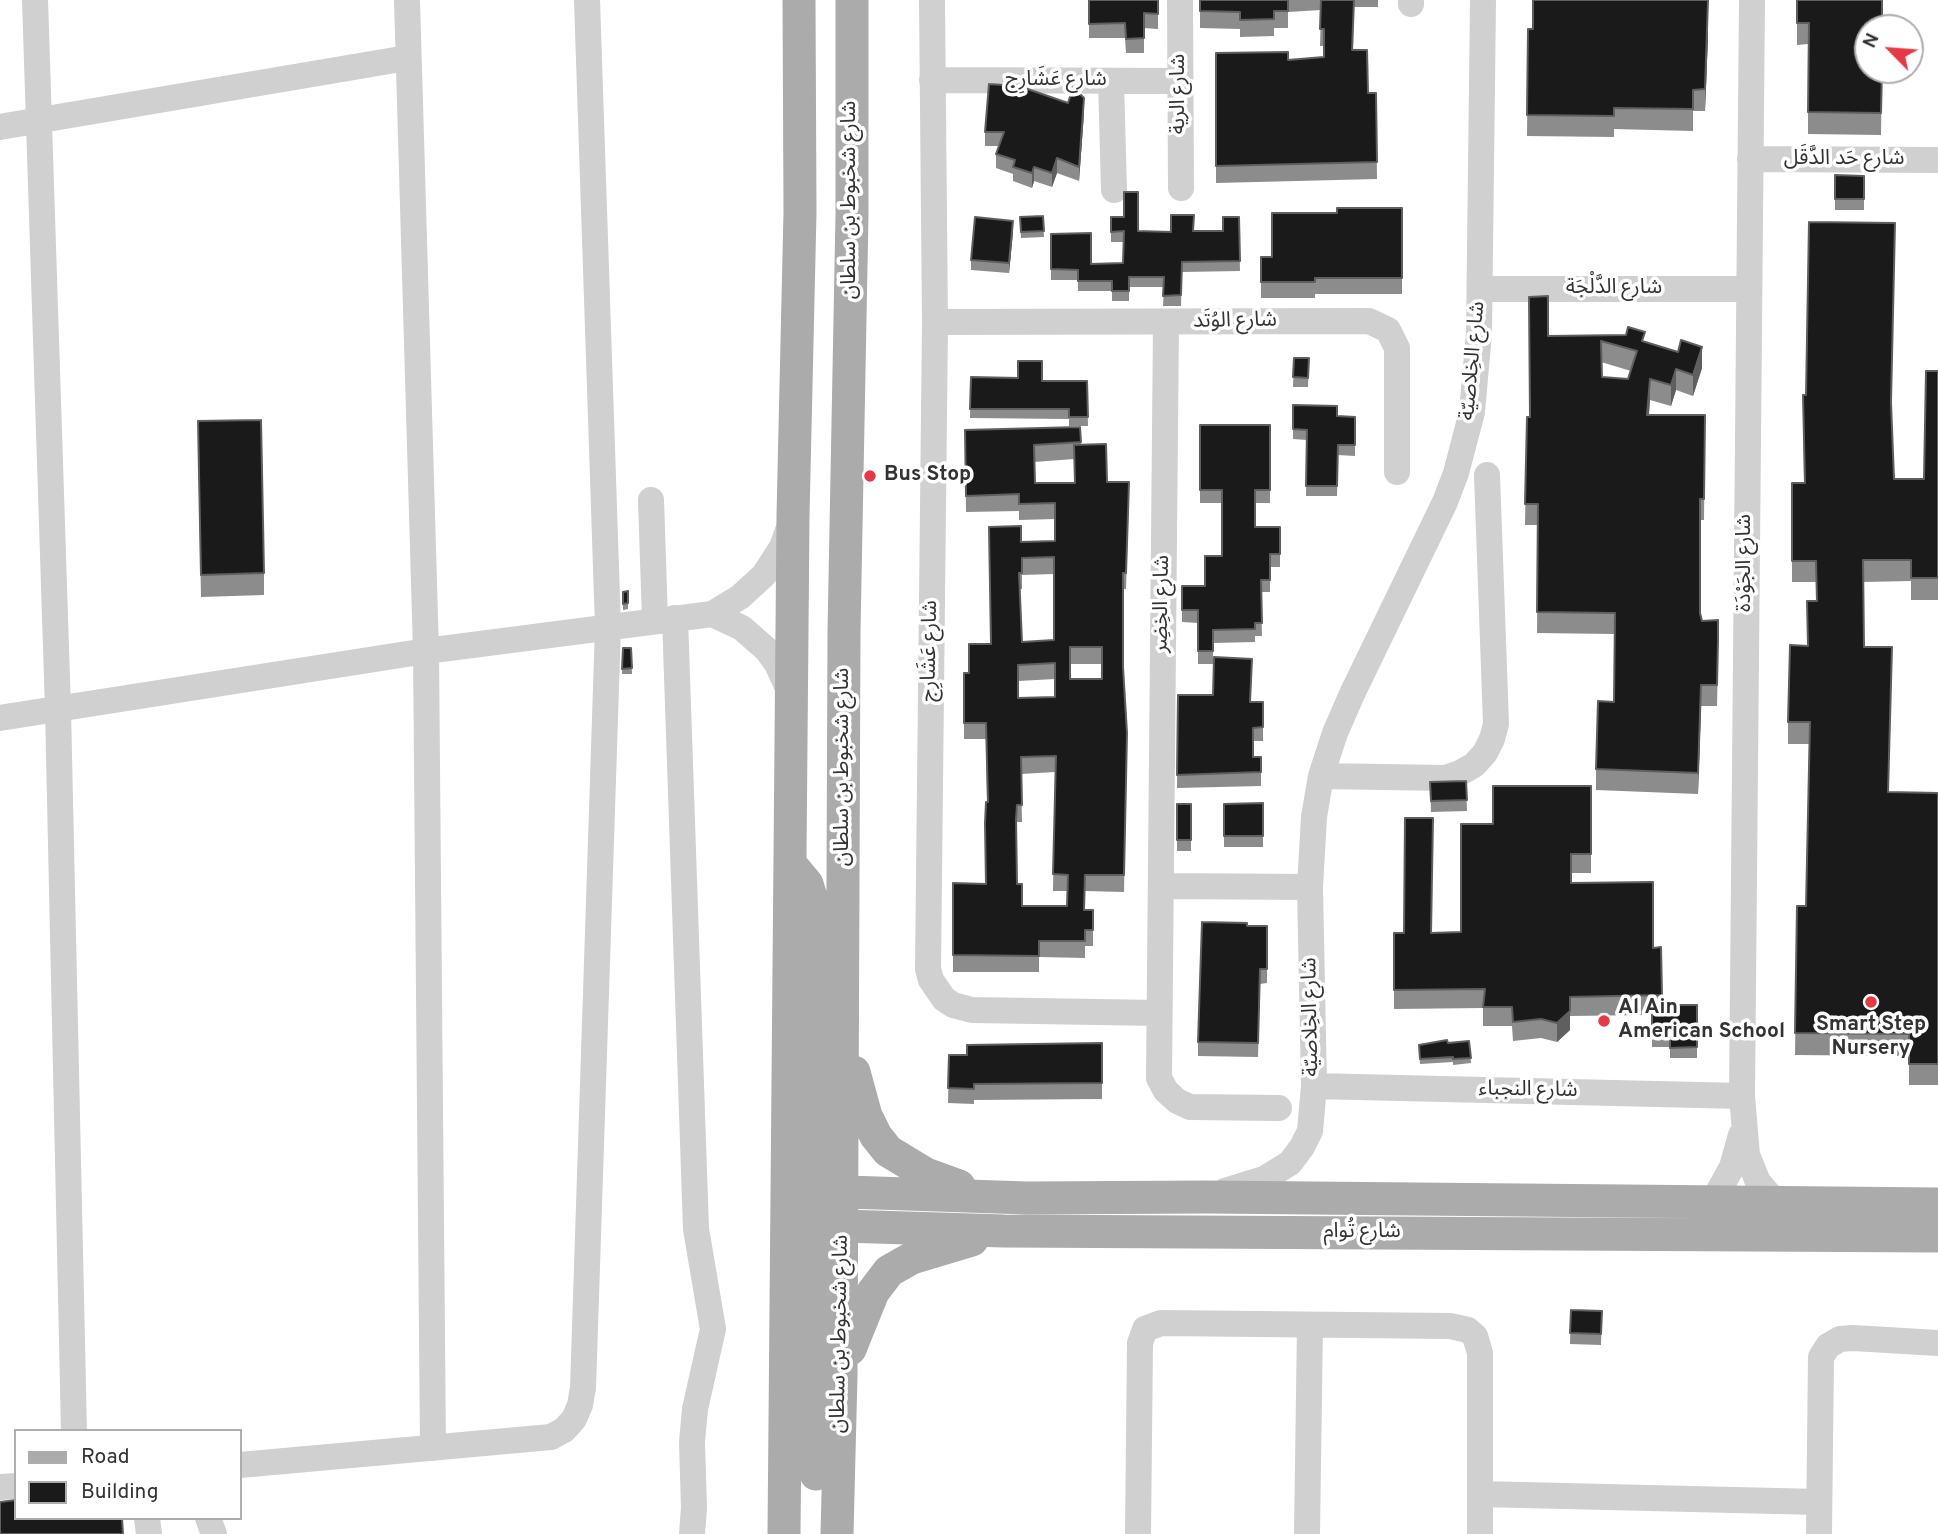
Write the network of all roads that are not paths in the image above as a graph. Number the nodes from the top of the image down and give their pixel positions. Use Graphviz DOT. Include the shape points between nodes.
graph roads {
  1 [pos="35,0"];
  2 [pos="407,0"];
  3 [pos="587,0"];
  4 [pos="799,0"];
  5 [pos="852,0"];
  6 [pos="932,0"];
  7 [pos="1180,0"];
  8 [pos="1483,0"];
  9 [pos="1752,0"];
  10 [pos="407,58"];
  11 [pos="932,80"];
  12 [pos="1111,81"];
  13 [pos="1180,81"];
  14 [pos="39,121"];
  15 [pos="0,127"];
  16 [pos="1750,159"];
  17 [pos="1938,160"];
  18 [pos="1181,188"];
  19 [pos="1114,190"];
  20 [pos="1480,289"];
  21 [pos="1748,289"];
  22 [pos="935,322"];
  23 [pos="1166,323"];
  24 [pos="1397,472"];
  25 [pos="1487,475"];
  26 [pos="651,500"];
  27 [pos="793,516"];
  28 [pos="712,614"];
  29 [pos="665,619"];
  30 [pos="608,626"];
  31 [pos="426,651"];
  32 [pos="791,697"];
  33 [pos="58,709"];
  34 [pos="0,718"];
  35 [pos="1321,776"];
  36 [pos="1160,886"];
  37 [pos="1310,887"];
  38 [pos="1159,1013"];
  39 [pos="842,1025"];
  40 [pos="1314,1086"];
  41 [pos="1742,1096"];
  42 [pos="1279,1108"];
  43 [pos="1743,1126"];
  44 [pos="814,1191"];
  45 [pos="1207,1196"];
  46 [pos="1027,1198"];
  47 [pos="1712,1203"];
  48 [pos="1777,1204"];
  49 [pos="1938,1204"];
  50 [pos="815,1226"];
  51 [pos="915,1228"];
  52 [pos="1004,1231"];
  53 [pos="1938,1236"];
  54 [pos="1310,1325"];
  55 [pos="1938,1343"];
  56 [pos="841,1375"];
  57 [pos="74,1429"];
  58 [pos="433,1448"];
  59 [pos="242,1465"];
  60 [pos="1480,1494"];
  61 [pos="1819,1502"];
  62 [pos="692,1534"];
  63 [pos="784,1534"];
  64 [pos="825,1534"];
  65 [pos="837,1534"];
  66 [pos="1138,1534"];
  67 [pos="1307,1534"];
  68 [pos="1480,1534"];
  69 [pos="1819,1534"];
  1 -- 14 [label="street"];
  2 -- 10 [label="street"];
  3 -- 30 [label="street"];
  4 -- 27 [label="main road, شارع شخبوط بن سلطان"];
  5 -- 39 [label="main road, شارع شخبوط بن سلطان"];
  6 -- 11 [label="street, شارع عَشَارِج"];
  7 -- 13 [label="street, شارع الرية"];
  8 -- 20 [label="street, شارع الخِلاصيّة"];
  9 -- 16 [label="street, شارع الجَوْدَة"];
  10 -- 14 [label="street"];
  10 -- 31 [label="street"];
  11 -- 12 [label="street, شارع عَشَارِج"];
  11 -- 22 [label="street, شارع عَشَارِج"];
  12 -- 13 [label="street, شارع عَشَارِج"];
  12 -- 19 [label="street"];
  13 -- 18 [label="street, شارع الرية"];
  14 -- 15 [label="street"];
  14 -- 33 [label="street"];
  16 -- 17 [label="street, شارع حَد الدَّقَل"];
  16 -- 21 [label="street, شارع الجَوْدَة"];
  20 -- 21 [label="street, شارع الدَّلْجَة"];
  20 -- 35 [label="street, شارع الخِلاصيّة" via="1476,382 1456,472 1433,530 1352,694"];
  21 -- 41 [label="street, شارع الجَوْدَة"];
  22 -- 23 [label="street, شارع الوُتَد"];
  22 -- 38 [label="street, شارع عَشَارِج" via="927,957 931,980 944,999 972,1010"];
  23 -- 24 [label="street, شارع الوُتَد" via="1379,324 1394,338 1397,348"];
  23 -- 36 [label="street, شارع الخِضِر"];
  25 -- 35 [label="street" via="1496,724 1485,753 1474,765 1445,778"];
  26 -- 29 [label="street"];
  27 -- 28 [label="street" via="782,547 764,575"];
  27 -- 32 [label="main road, شارع شخبوط بن سلطان"];
  28 -- 29 [label="street"];
  28 -- 32 [label="street" via="742,628 767,650"];
  29 -- 30 [label="street"];
  29 -- 62 [label="street" via="696,1229 713,1329 695,1409"];
  30 -- 31 [label="street"];
  30 -- 58 [label="street" via="580,1405 574,1419 551,1437"];
  31 -- 33 [label="street"];
  31 -- 58 [label="street"];
  32 -- 44 [label="main road, شارع شخبوط بن سلطان" via="791,864"];
  33 -- 34 [label="street"];
  33 -- 57 [label="street"];
  35 -- 37 [label="street, شارع الخِلاصيّة"];
  36 -- 37 [label="street"];
  36 -- 38 [label="street, شارع الخِضِر"];
  37 -- 40 [label="street, شارع الخِلاصيّة"];
  38 -- 42 [label="street, شارع الخِضِر" via="1159,1078 1177,1101 1190,1107"];
  39 -- 44 [label="main road, شارع شخبوط بن سلطان"];
  39 -- 46 [label="main road" via="866,1116 888,1151 905,1164 947,1182"];
  40 -- 41 [label="street, شارع النجباء"];
  40 -- 45 [label="street, شارع الخِلاصيّة" via="1310,1131 1290,1163 1264,1179"];
  41 -- 43 [label="street, شارع الجَوْدَة"];
  43 -- 47 [label="street, شارع الجَوْدَة" via="1732,1167"];
  43 -- 48 [label="street, شارع الجَوْدَة" via="1751,1169"];
  44 -- 46 [label="main road, شارع تُوام"];
  44 -- 50 [label="main road, شارع شخبوط بن سلطان"];
  44 -- 50 [label="main road, شارع شخبوط بن سلطان"];
  45 -- 46 [label="main road, شارع تُوام"];
  45 -- 47 [label="main road, شارع تُوام"];
  46 -- 51 [label="main road" via="1004,1204 915,1203 905,1213 907,1223"];
  47 -- 48 [label="main road, شارع تُوام"];
  48 -- 49 [label="main road, شارع تُوام"];
  50 -- 51 [label="main road, شارع تُوام"];
  50 -- 56 [label="main road, شارع شخبوط بن سلطان"];
  50 -- 63 [label="main road, شارع شخبوط بن سلطان"];
  50 -- 64 [label="main road" via="816,1491"];
  51 -- 52 [label="main road, شارع تُوام"];
  52 -- 53 [label="main road, شارع تُوام"];
  52 -- 56 [label="main road" via="932,1250 889,1271 865,1307"];
  54 -- 60 [label="street" via="1459,1326 1475,1336 1480,1353"];
  54 -- 66 [label="street" via="1161,1323 1145,1329 1140,1343"];
  54 -- 67 [label="street"];
  55 -- 61 [label="street" via="1853,1338 1828,1346 1821,1357"];
  56 -- 65 [label="main road, شارع شخبوط بن سلطان"];
  58 -- 59 [label="street"];
  60 -- 61 [label="street"];
  60 -- 68 [label="street"];
  61 -- 69 [label="street"];
}
